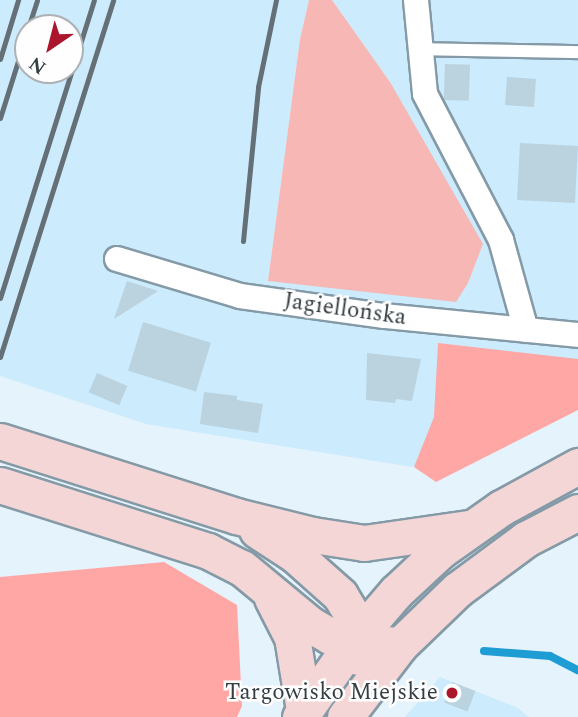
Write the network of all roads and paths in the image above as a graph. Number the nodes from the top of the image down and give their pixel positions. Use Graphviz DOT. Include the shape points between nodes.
graph roads {
  1 [pos="416,0"];
  2 [pos="420,49"];
  3 [pos="578,52"];
  4 [pos="117,259"];
  5 [pos="526,330"];
  6 [pos="578,335"];
  7 [pos="0,441"];
  8 [pos="578,466"];
  9 [pos="0,485"];
  10 [pos="167,494"];
  11 [pos="578,512"];
  12 [pos="236,516"];
  13 [pos="470,528"];
  14 [pos="154,532"];
  15 [pos="265,586"];
  16 [pos="353,642"];
  17 [pos="400,645"];
  18 [pos="365,688"];
  19 [pos="302,714"];
  20 [pos="345,717"];
  1 -- 2 [label="street"];
  2 -- 3 [label="lane"];
  2 -- 5 [label="street" via="425,94 501,240"];
  4 -- 5 [label="street, Jagiellońska" via="240,296"];
  5 -- 6 [label="street, Jagiellońska"];
  7 -- 10 [label="street"];
  8 -- 13 [label="street"];
  9 -- 14 [label="street"];
  10 -- 12 [label="street"];
  10 -- 14 [label="street"];
  11 -- 17 [label="street" via="492,562"];
  12 -- 13 [label="street" via="313,536 364,543"];
  12 -- 16 [label="street" via="295,555 340,595 352,615"];
  13 -- 16 [label="street" via="396,592"];
  14 -- 15 [label="street" via="208,551"];
  15 -- 16 [label="street" via="311,625"];
  15 -- 19 [label="street" via="292,637"];
  16 -- 17 [label="street"];
  16 -- 18 [label="street"];
  16 -- 19 [label="street"];
  17 -- 18 [label="street"];
  18 -- 20 [label="street"];
}
